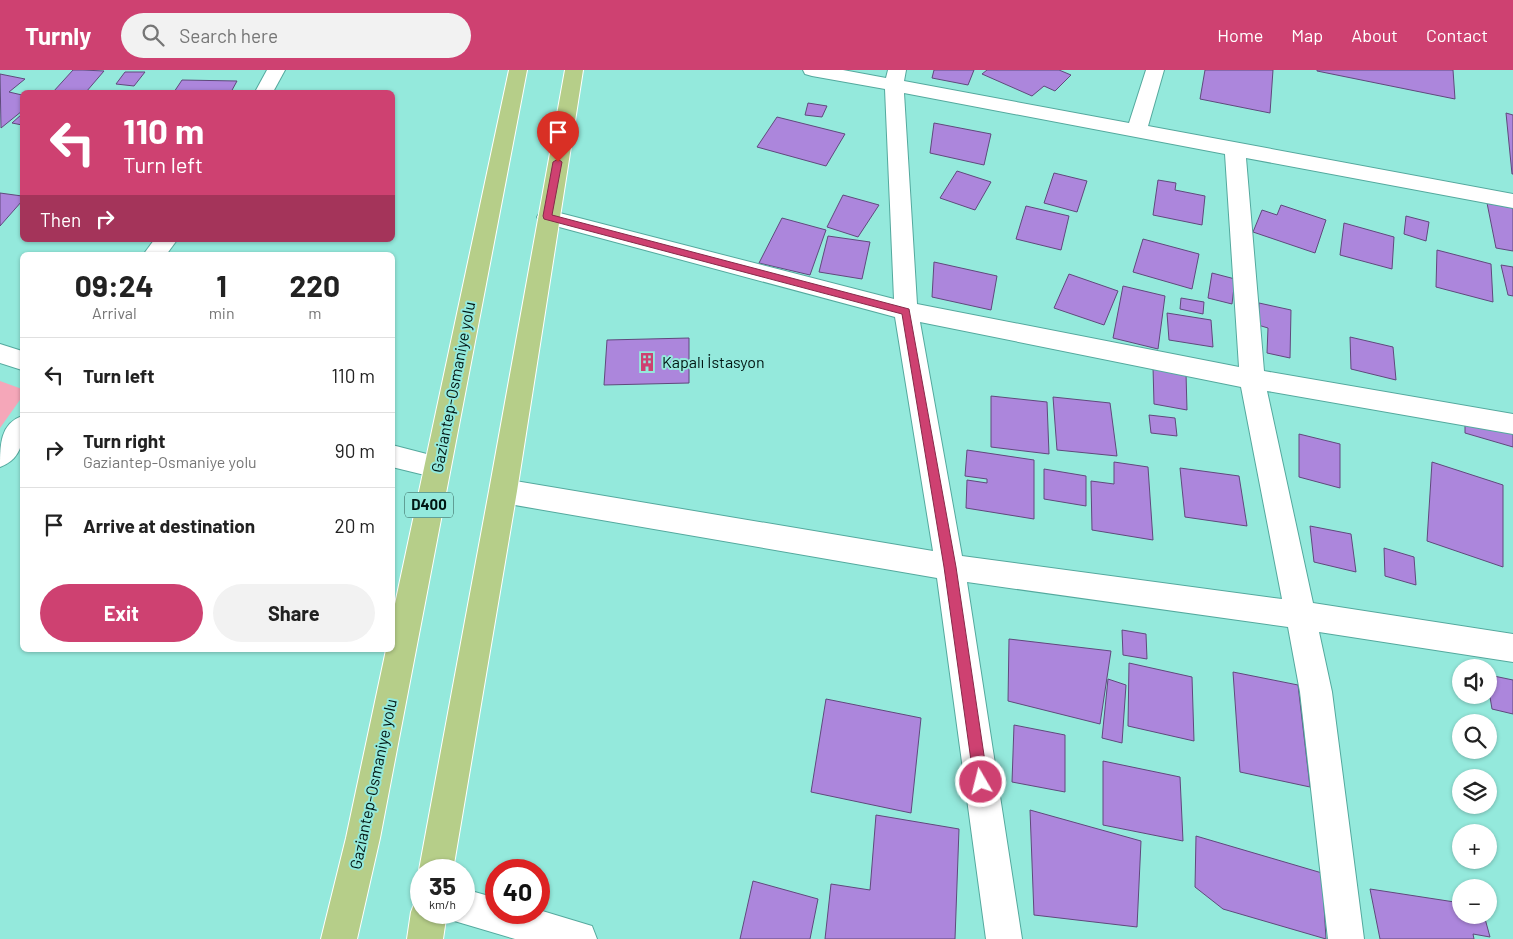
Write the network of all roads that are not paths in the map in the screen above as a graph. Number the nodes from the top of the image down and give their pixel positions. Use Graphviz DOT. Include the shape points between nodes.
graph roads {
  1 [pos="276,70"];
  2 [pos="518,70"];
  3 [pos="574,70"];
  4 [pos="812,70"];
  5 [pos="1154,70"];
  6 [pos="896,77"];
  7 [pos="265,90"];
  8 [pos="1137,130"];
  9 [pos="1235,148"];
  10 [pos="1513,201"];
  11 [pos="548,216"];
  12 [pos="164,242"];
  13 [pos="156,252"];
  14 [pos="906,311"];
  15 [pos="0,353"];
  16 [pos="20,359"];
  17 [pos="1252,379"];
  18 [pos="1513,424"];
  19 [pos="20,429"];
  20 [pos="0,456"];
  21 [pos="395,457"];
  22 [pos="437,467"];
  23 [pos="503,491"];
  24 [pos="950,567"];
  25 [pos="1300,615"];
  26 [pos="1513,648"];
  27 [pos="438,859"];
  28 [pos="475,910"];
  29 [pos="427,924"];
  30 [pos="340,939"];
  31 [pos="425,939"];
  32 [pos="579,939"];
  33 [pos="1004,939"];
  34 [pos="1346,939"];
  1 -- 7 [label="street"];
  2 -- 22 [label="highway, Gaziantep-Osmaniye yolu / D400"];
  3 -- 11 [label="highway"];
  4 -- 6 [label="street"];
  5 -- 8 [label="street"];
  6 -- 8 [label="street"];
  6 -- 14 [label="street"];
  8 -- 9 [label="street"];
  9 -- 10 [label="street"];
  9 -- 17 [label="street"];
  11 -- 14 [label="street"];
  11 -- 23 [label="highway"];
  12 -- 13 [label="street"];
  14 -- 17 [label="street"];
  14 -- 24 [label="street"];
  15 -- 16 [label="street"];
  17 -- 18 [label="street"];
  17 -- 25 [label="street"];
  19 -- 20 [label="street"];
  21 -- 22 [label="street"];
  22 -- 30 [label="highway, Gaziantep-Osmaniye yolu / D400"];
  23 -- 24 [label="street"];
  23 -- 27 [label="highway"];
  24 -- 25 [label="street"];
  24 -- 33 [label="street"];
  25 -- 26 [label="street"];
  25 -- 34 [label="street" via="1316,692"];
  28 -- 32 [label="street"];
  29 -- 31 [label="highway"];
}
